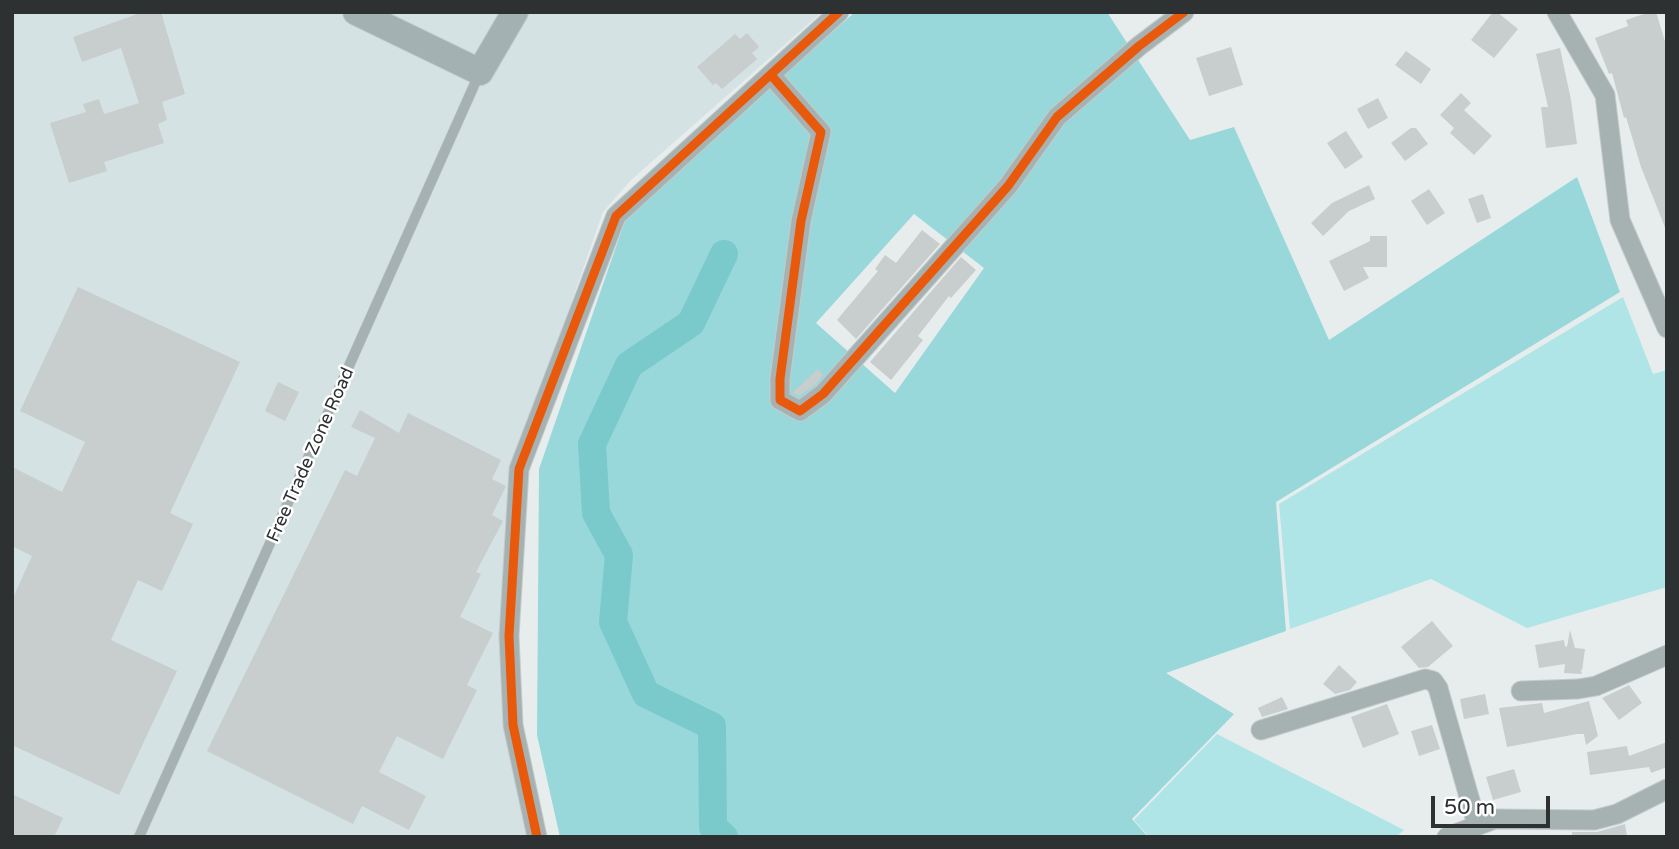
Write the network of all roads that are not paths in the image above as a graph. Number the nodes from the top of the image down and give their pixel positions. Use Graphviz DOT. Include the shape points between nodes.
graph roads {
  1 [pos="356,12"];
  2 [pos="515,12"];
  3 [pos="839,12"];
  4 [pos="1184,12"];
  5 [pos="1557,12"];
  6 [pos="480,72"];
  7 [pos="771,75"];
  8 [pos="1667,328"];
  9 [pos="1667,655"];
  10 [pos="1521,691"];
  11 [pos="1261,730"];
  12 [pos="1667,789"];
  13 [pos="1477,825"];
  14 [pos="1452,836"];
  15 [pos="139,837"];
  16 [pos="537,837"];
  1 -- 6 [label="street"];
  2 -- 6 [label="street, Free Trade Zone Road"];
  3 -- 7 [label="street"];
  4 -- 7 [label="street" via="1057,117 1008,186 822,394 800,411 780,400 780,379 801,221 821,132"];
  5 -- 8 [label="street" via="1605,95 1620,220"];
  6 -- 15 [label="lane, Free Trade Zone Road"];
  7 -- 16 [label="street" via="616,216 519,469 509,636 513,725"];
  9 -- 10 [label="street" via="1596,686"];
  11 -- 13 [label="street" via="1425,679 1433,681"];
  12 -- 13 [label="street" via="1594,820 1495,819"];
  13 -- 14 [label="street"];
}
